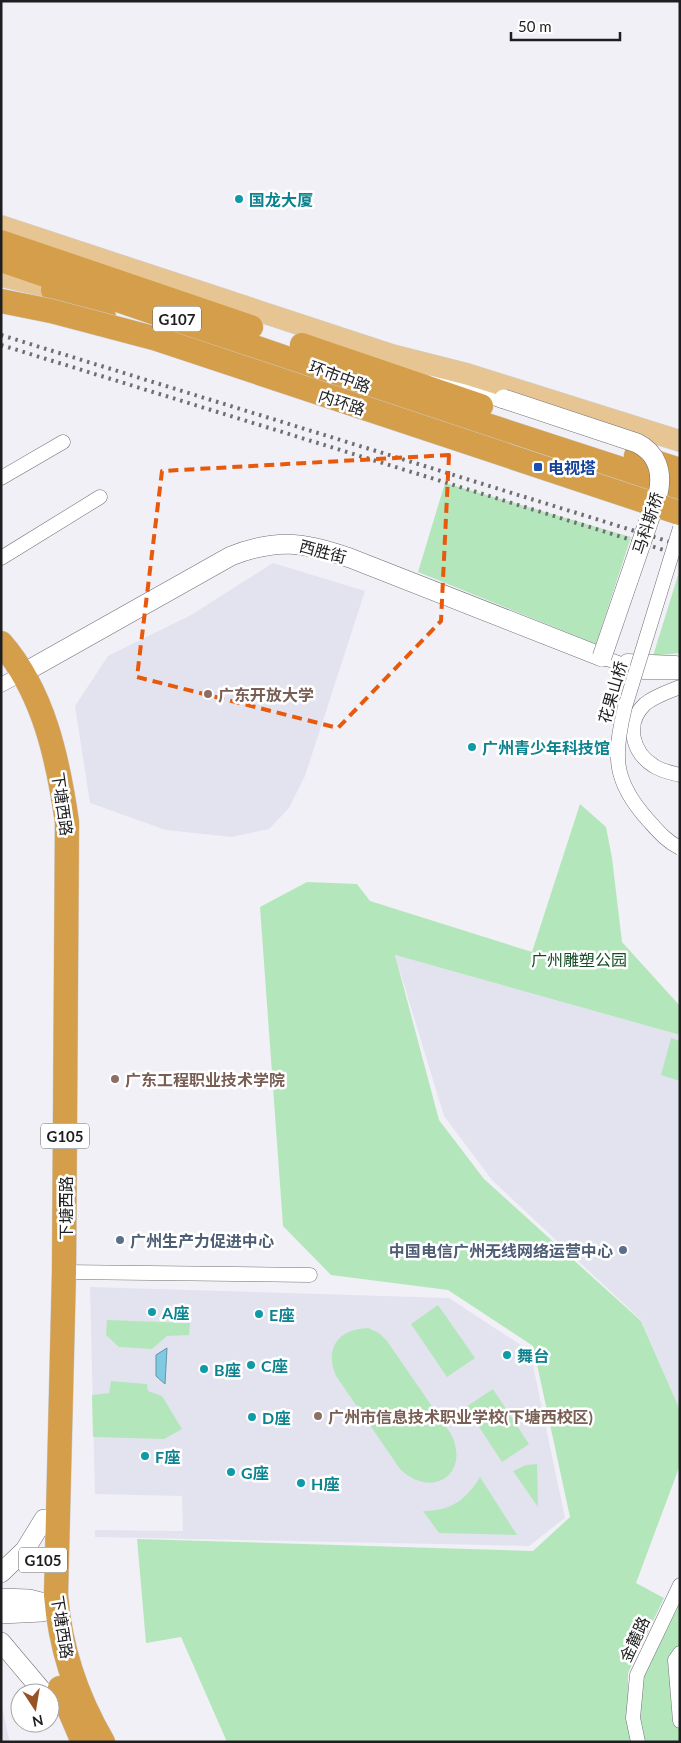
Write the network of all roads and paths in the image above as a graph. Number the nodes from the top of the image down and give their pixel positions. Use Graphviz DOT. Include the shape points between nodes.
graph roads {
  1 [pos="1,226"];
  2 [pos="1,242"];
  3 [pos="1,260"];
  4 [pos="62,262"];
  5 [pos="124,266"];
  6 [pos="1,276"];
  7 [pos="1,286"];
  8 [pos="53,290"];
  9 [pos="118,299"];
  10 [pos="1,300"];
  11 [pos="235,338"];
  12 [pos="392,355"];
  13 [pos="251,364"];
  14 [pos="680,441"];
  15 [pos="63,442"];
  16 [pos="680,470"];
  17 [pos="1,478"];
  18 [pos="680,488"];
  19 [pos="100,497"];
  20 [pos="680,498"];
  21 [pos="680,506"];
  22 [pos="680,514"];
  23 [pos="680,528"];
  24 [pos="1,558"];
  25 [pos="1,644"];
  26 [pos="602,657"];
  27 [pos="680,662"];
  28 [pos="680,672"];
  29 [pos="9,675"];
  30 [pos="680,687"];
  31 [pos="680,775"];
  32 [pos="680,848"];
  33 [pos="64,1272"];
  34 [pos="310,1274"];
  35 [pos="44,1519"];
  36 [pos="1,1572"];
  37 [pos="679,1586"];
  38 [pos="1,1598"];
  39 [pos="47,1607"];
  40 [pos="1,1614"];
  41 [pos="1,1642"];
  42 [pos="680,1653"];
  43 [pos="36,1683"];
  44 [pos="60,1713"];
  45 [pos="680,1721"];
  46 [pos="83,1742"];
  47 [pos="103,1742"];
  48 [pos="638,1742"];
  1 -- 5 [label="main road"];
  2 -- 4 [label="highway, 环市中路"];
  3 -- 9 [label="highway, 环市中路"];
  4 -- 5 [label="highway"];
  4 -- 16 [label="highway, 环市中路" via="408,382"];
  5 -- 12 [label="main road"];
  6 -- 8 [label="main road"];
  7 -- 20 [label="highway, 内环路" via="69,300 153,324"];
  8 -- 9 [label="main road"];
  8 -- 13 [label="highway" via="80,309"];
  9 -- 11 [label="highway, 环市中路 / G107"];
  10 -- 22 [label="highway, 内环路, bridge" via="156,340"];
  11 -- 13 [label="highway"];
  11 -- 18 [label="highway, 环市中路" via="397,396"];
  12 -- 14 [label="main road" via="467,374"];
  12 -- 26 [label="street, 马科斯桥, bridge" via="649,450 657,464 658,494"];
  13 -- 21 [label="highway"];
  15 -- 17 [label="street"];
  19 -- 24 [label="street"];
  23 -- 32 [label="street, 花果山桥, bridge" via="625,707 617,751 620,774 632,802 668,842"];
  25 -- 29 [label="highway, G105"];
  26 -- 27 [label="street, 西胜街" via="636,663"];
  26 -- 28 [label="street, 西胜街" via="645,672"];
  26 -- 29 [label="street, 西胜街" via="342,555 309,545 278,543 231,556"];
  29 -- 33 [label="highway, 下塘西路 / G105" via="40,711 55,754 67,822"];
  29 -- 35 [label="highway, 下塘西路 / G105" via="39,747 53,830"];
  30 -- 31 [label="street, 花果山桥" via="645,705 633,728 633,740 641,756 656,768"];
  33 -- 34 [label="street"];
  33 -- 39 [label="highway, 下塘西路 / G105"];
  35 -- 36 [label="street" via="25,1550"];
  35 -- 39 [label="highway, 下塘西路 / G105"];
  37 -- 48 [label="street, 金麓路" via="637,1675 633,1718"];
  38 -- 39 [label="street"];
  39 -- 40 [label="street"];
  39 -- 46 [label="highway, 下塘西路 / G105" via="54,1669"];
  39 -- 47 [label="highway, 下塘西路 / G105" via="61,1636 82,1702"];
  41 -- 43 [label="street"];
  42 -- 45 [label="street" via="676,1660"];
  44 -- 46 [label="street"];
}
